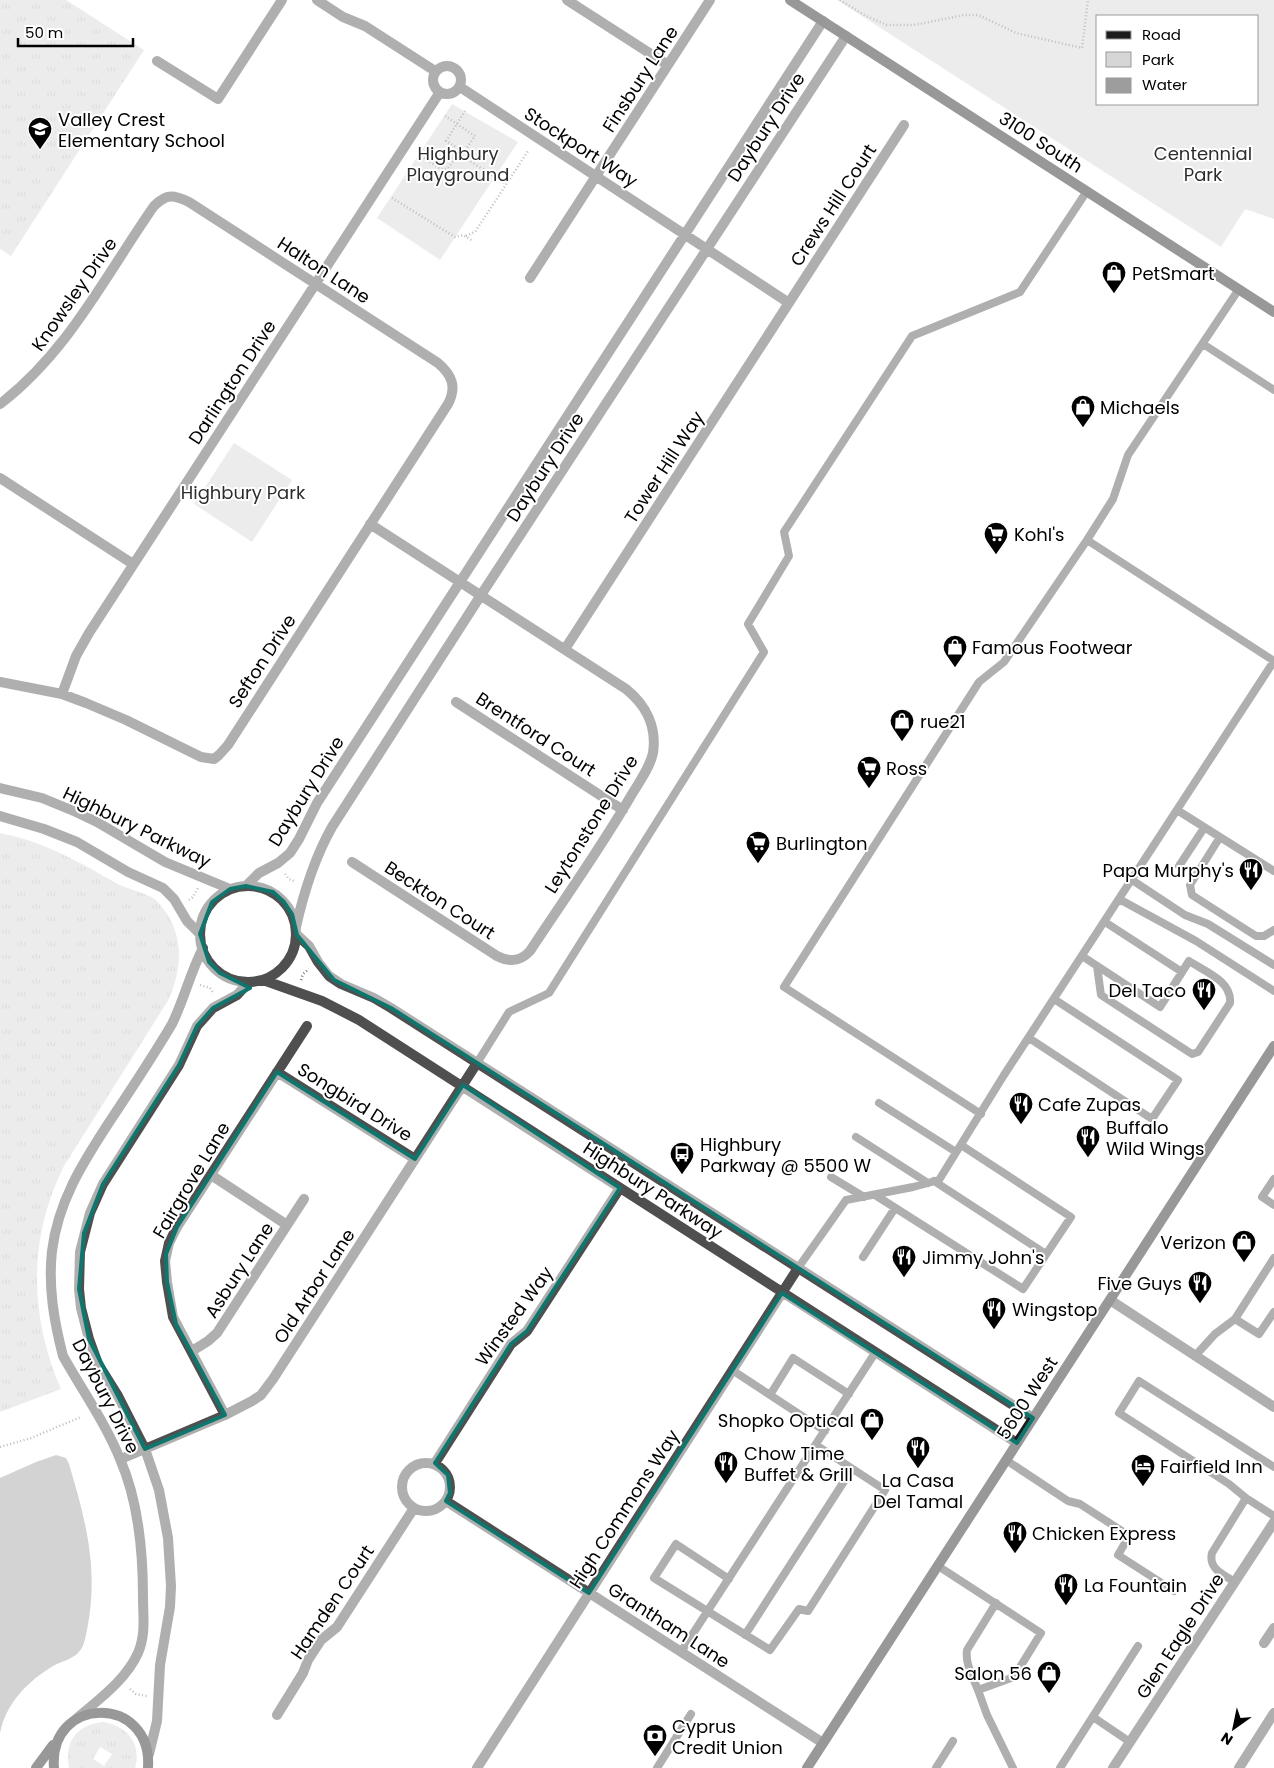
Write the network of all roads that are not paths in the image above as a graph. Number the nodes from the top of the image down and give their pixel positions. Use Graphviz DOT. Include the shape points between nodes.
graph roads {
  1 [pos="282,0"];
  2 [pos="317,0"];
  3 [pos="567,0"];
  4 [pos="710,0"];
  5 [pos="790,0"];
  6 [pos="823,21"];
  7 [pos="846,36"];
  8 [pos="158,61"];
  9 [pos="668,65"];
  10 [pos="435,71"];
  11 [pos="460,87"];
  12 [pos="440,92"];
  13 [pos="904,126"];
  14 [pos="596,176"];
  15 [pos="1087,191"];
  16 [pos="168,196"];
  17 [pos="685,234"];
  18 [pos="707,248"];
  19 [pos="530,278"];
  20 [pos="315,284"];
  21 [pos="1239,290"];
  22 [pos="789,303"];
  23 [pos="1274,312"];
  24 [pos="1203,344"];
  25 [pos="453,384"];
  26 [pos="1274,390"];
  27 [pos="0,404"];
  28 [pos="0,478"];
  29 [pos="370,524"];
  30 [pos="1087,540"];
  31 [pos="133,564"];
  32 [pos="461,582"];
  33 [pos="481,595"];
  34 [pos="565,649"];
  35 [pos="1274,661"];
  36 [pos="0,682"];
  37 [pos="62,694"];
  38 [pos="456,702"];
  39 [pos="0,788"];
  40 [pos="623,810"];
  41 [pos="1177,810"];
  42 [pos="0,816"];
  43 [pos="1204,828"];
  44 [pos="1220,837"];
  45 [pos="352,862"];
  46 [pos="1180,866"];
  47 [pos="1274,870"];
  48 [pos="1132,880"];
  49 [pos="246,886"];
  50 [pos="230,889"];
  51 [pos="1119,899"];
  52 [pos="1105,922"];
  53 [pos="1274,930"];
  54 [pos="296,931"];
  55 [pos="200,934"];
  56 [pos="202,948"];
  57 [pos="1082,956"];
  58 [pos="513,961"];
  59 [pos="1274,965"];
  60 [pos="1097,966"];
  61 [pos="1182,972"];
  62 [pos="263,980"];
  63 [pos="249,982"];
  64 [pos="1274,991"];
  65 [pos="1054,999"];
  66 [pos="307,1026"];
  67 [pos="1029,1038"];
  68 [pos="1274,1046"];
  69 [pos="477,1063"];
  70 [pos="277,1072"];
  71 [pos="463,1085"];
  72 [pos="880,1103"];
  73 [pos="981,1114"];
  74 [pos="856,1137"];
  75 [pos="959,1149"];
  76 [pos="415,1159"];
  77 [pos="211,1175"];
  78 [pos="831,1177"];
  79 [pos="1274,1179"];
  80 [pos="931,1182"];
  81 [pos="620,1188"];
  82 [pos="875,1195"];
  83 [pos="864,1197"];
  84 [pos="304,1199"];
  85 [pos="1274,1205"];
  86 [pos="895,1208"];
  87 [pos="288,1225"];
  88 [pos="1046,1254"];
  89 [pos="863,1257"];
  90 [pos="1274,1258"];
  91 [pos="798,1268"];
  92 [pos="782,1293"];
  93 [pos="1110,1300"];
  94 [pos="1274,1312"];
  95 [pos="1234,1319"];
  96 [pos="192,1350"];
  97 [pos="875,1353"];
  98 [pos="1195,1356"];
  99 [pos="732,1370"];
  100 [pos="849,1394"];
  101 [pos="770,1395"];
  102 [pos="1274,1406"];
  103 [pos="226,1415"];
  104 [pos="1033,1418"];
  105 [pos="824,1431"];
  106 [pos="1017,1443"];
  107 [pos="816,1444"];
  108 [pos="145,1449"];
  109 [pos="121,1459"];
  110 [pos="1006,1460"];
  111 [pos="435,1463"];
  112 [pos="1274,1467"];
  113 [pos="852,1469"];
  114 [pos="1246,1498"];
  115 [pos="446,1501"];
  116 [pos="414,1508"];
  117 [pos="1274,1516"];
  118 [pos="1274,1522"];
  119 [pos="938,1566"];
  120 [pos="729,1578"];
  121 [pos="1235,1582"];
  122 [pos="1174,1591"];
  123 [pos="589,1593"];
  124 [pos="996,1603"];
  125 [pos="707,1611"];
  126 [pos="1274,1628"];
  127 [pos="745,1635"];
  128 [pos="1264,1643"];
  129 [pos="1138,1646"];
  130 [pos="681,1652"];
  131 [pos="978,1690"];
  132 [pos="1274,1713"];
  133 [pos="691,1714"];
  134 [pos="276,1715"];
  135 [pos="1093,1717"];
  136 [pos="76,1719"];
  137 [pos="953,1741"];
  138 [pos="56,1742"];
  139 [pos="1130,1742"];
  140 [pos="823,1743"];
  141 [pos="149,1760"];
  142 [pos="36,1768"];
  143 [pos="54,1768"];
  144 [pos="158,1768"];
  145 [pos="477,1768"];
  146 [pos="657,1768"];
  147 [pos="807,1768"];
  148 [pos="936,1768"];
  149 [pos="1014,1768"];
  150 [pos="1060,1768"];
  151 [pos="1113,1768"];
  152 [pos="1239,1768"];
  1 -- 8 [label="street" via="218,99"];
  2 -- 10 [label="street"];
  3 -- 9 [label="street"];
  4 -- 9 [label="street, Finsbury Lane"];
  5 -- 6 [label="main road, 3100 South"];
  6 -- 7 [label="main road, 3100 South"];
  6 -- 17 [label="street, Daybury Drive"];
  7 -- 15 [label="main road, 3100 South"];
  7 -- 18 [label="street, Daybury Drive"];
  9 -- 14 [label="street, Finsbury Lane"];
  10 -- 11 [label="street" via="446,65 458,69 462,81"];
  10 -- 12 [label="street" via="434,85"];
  11 -- 12 [label="street" via="453,93"];
  11 -- 14 [label="street, Stockport Way"];
  12 -- 20 [label="street, Darlington Drive"];
  13 -- 22 [label="street, Crews Hill Court"];
  14 -- 17 [label="street, Stockport Way"];
  14 -- 19 [label="street, Finsbury Lane"];
  15 -- 21 [label="main road, 3100 South"];
  15 -- 69 [label="lane" via="1020,292 912,336 784,532 789,556 748,624 764,652 549,993 510,1012"];
  16 -- 20 [label="street, Halton Lane" via="189,202"];
  16 -- 27 [label="street, Knowsley Drive" via="154,206 52,356"];
  17 -- 18 [label="street, Stockport Way"];
  17 -- 32 [label="street, Daybury Drive"];
  18 -- 22 [label="street, Stockport Way"];
  18 -- 33 [label="street, Daybury Drive"];
  20 -- 25 [label="street, Halton Lane" via="438,363"];
  20 -- 31 [label="street, Darlington Drive"];
  21 -- 23 [label="main road, 3100 South"];
  21 -- 24 [label="lane"];
  22 -- 34 [label="street, Tower Hill Way"];
  24 -- 26 [label="lane"];
  24 -- 30 [label="lane" via="1128,455 1113,499"];
  25 -- 29 [label="street, Sefton Drive" via="448,404"];
  28 -- 31 [label="street"];
  29 -- 32 [label="street, Leytonstone Drive"];
  29 -- 37 [label="street, Sefton Drive" via="228,745 214,759 201,757 126,720"];
  30 -- 35 [label="lane"];
  30 -- 73 [label="lane" via="1004,662 979,682 784,987"];
  31 -- 37 [label="street, Darlington Drive" via="82,644"];
  32 -- 33 [label="street, Leytonstone Drive"];
  32 -- 49 [label="street, Daybury Drive" via="317,803 290,853 259,873"];
  33 -- 34 [label="street, Leytonstone Drive"];
  33 -- 54 [label="street, Daybury Drive" via="322,844 308,879"];
  34 -- 40 [label="street, Leytonstone Drive" via="626,689 640,701 650,720 653,754"];
  35 -- 41 [label="lane"];
  36 -- 37 [label="street, Sefton Drive"];
  38 -- 40 [label="street, Brentford Court"];
  39 -- 50 [label="street, Highbury Parkway" via="42,798 76,812 165,862"];
  40 -- 58 [label="street, Leytonstone Drive" via="530,951"];
  41 -- 43 [label="lane"];
  41 -- 48 [label="lane"];
  42 -- 55 [label="street" via="44,828 77,842 163,888"];
  43 -- 44 [label="lane"];
  43 -- 46 [label="lane"];
  44 -- 47 [label="lane"];
  44 -- 53 [label="lane" via="1190,885 1192,895 1256,936 1264,936"];
  45 -- 58 [label="street, Beckton Court" via="497,956"];
  48 -- 51 [label="lane"];
  48 -- 59 [label="lane"];
  49 -- 50 [label="street"];
  49 -- 54 [label="street" via="273,892 292,914"];
  50 -- 55 [label="street" via="216,898 206,912"];
  51 -- 52 [label="lane"];
  51 -- 64 [label="lane" via="1196,941"];
  52 -- 57 [label="lane"];
  52 -- 61 [label="lane"];
  54 -- 62 [label="street" via="290,958 274,975"];
  54 -- 69 [label="street, Highbury Parkway" via="334,980 374,998"];
  55 -- 56 [label="street"];
  56 -- 63 [label="street" via="220,972 234,980"];
  56 -- 109 [label="street, Daybury Drive" via="172,1024 73,1180 60,1214 52,1252 53,1307 63,1356"];
  57 -- 60 [label="lane"];
  57 -- 65 [label="lane"];
  60 -- 61 [label="lane" via="1160,1007"];
  60 -- 61 [label="lane" via="1100,995 1192,1054 1198,1052 1218,1022 1230,1003 1231,995 1226,985 1189,961"];
  62 -- 63 [label="street"];
  62 -- 71 [label="street, Highbury Parkway" via="346,1012"];
  63 -- 108 [label="street, Daybury Drive" via="237,995 213,1008 197,1026 179,1065 104,1184 84,1233 79,1289 89,1339 98,1364"];
  65 -- 67 [label="lane"];
  65 -- 67 [label="lane" via="1178,1080 1152,1119"];
  66 -- 70 [label="street, Fairgrove Lane"];
  67 -- 73 [label="lane"];
  68 -- 93 [label="main road, 5600 West"];
  69 -- 71 [label="street, Old Arbor Lane"];
  69 -- 91 [label="street, Highbury Parkway"];
  70 -- 76 [label="street, Songbird Drive"];
  70 -- 77 [label="street, Fairgrove Lane"];
  71 -- 76 [label="street, Old Arbor Lane"];
  71 -- 81 [label="street, Highbury Parkway"];
  72 -- 75 [label="lane"];
  73 -- 75 [label="lane"];
  74 -- 80 [label="lane"];
  75 -- 80 [label="lane" via="939,1180"];
  75 -- 88 [label="lane" via="1071,1217"];
  76 -- 103 [label="street, Old Arbor Lane" via="267,1388 252,1401"];
  77 -- 87 [label="street"];
  77 -- 96 [label="street, Fairgrove Lane" via="172,1236 165,1261 173,1317"];
  78 -- 83 [label="lane"];
  79 -- 85 [label="lane" via="1262,1197"];
  80 -- 82 [label="lane"];
  80 -- 88 [label="lane"];
  81 -- 92 [label="street, Highbury Parkway"];
  81 -- 111 [label="street, Winsted Way" via="528,1331 511,1344"];
  82 -- 83 [label="lane"];
  82 -- 86 [label="lane"];
  83 -- 91 [label="lane" via="846,1200"];
  84 -- 87 [label="street, Asbury Lane"];
  86 -- 88 [label="lane" via="1023,1289"];
  86 -- 89 [label="lane"];
  87 -- 96 [label="street, Asbury Lane" via="217,1333"];
  90 -- 95 [label="lane"];
  91 -- 92 [label="street, High Commons Way"];
  91 -- 104 [label="street, Highbury Parkway"];
  92 -- 97 [label="street, Highbury Parkway"];
  92 -- 99 [label="street, High Commons Way"];
  93 -- 98 [label="street"];
  93 -- 104 [label="main road, 5600 West"];
  94 -- 95 [label="lane" via="1259,1334"];
  95 -- 98 [label="lane"];
  96 -- 103 [label="street, Fairgrove Lane"];
  97 -- 100 [label="lane"];
  97 -- 106 [label="street, Highbury Parkway"];
  98 -- 102 [label="street"];
  99 -- 101 [label="lane"];
  99 -- 123 [label="street, High Commons Way"];
  100 -- 101 [label="lane" via="793,1358"];
  100 -- 105 [label="lane"];
  101 -- 105 [label="lane"];
  103 -- 108 [label="street, Old Arbor Lane"];
  104 -- 106 [label="main road, 5600 West"];
  105 -- 107 [label="lane"];
  106 -- 110 [label="main road, 5600 West"];
  107 -- 113 [label="lane"];
  107 -- 120 [label="lane"];
  108 -- 109 [label="street, Old Arbor Lane"];
  108 -- 141 [label="street, Daybury Drive" via="164,1511 171,1586 158,1682 157,1721"];
  109 -- 136 [label="street, Daybury Drive" via="141,1549 143,1640 127,1672"];
  110 -- 119 [label="main road, 5600 West"];
  110 -- 122 [label="lane" via="1068,1501 1080,1504 1125,1533 1125,1543 1118,1555"];
  111 -- 115 [label="street" via="443,1468 451,1484"];
  111 -- 116 [label="street" via="412,1466 402,1480 403,1496"];
  112 -- 114 [label="lane" via="1139,1381 1119,1413"];
  113 -- 127 [label="lane"];
  113 -- 127 [label="lane" via="885,1490 808,1610 799,1608 770,1650"];
  114 -- 117 [label="lane"];
  114 -- 121 [label="lane" via="1211,1558 1213,1566"];
  115 -- 116 [label="street" via="435,1510"];
  115 -- 123 [label="street, Grantham Lane"];
  116 -- 134 [label="street, Hamden Court" via="337,1627 321,1640"];
  118 -- 121 [label="street, Glen Eagle Drive"];
  119 -- 124 [label="lane"];
  119 -- 140 [label="main road, 5600 West"];
  120 -- 125 [label="lane"];
  120 -- 125 [label="lane" via="676,1544 654,1578"];
  121 -- 139 [label="street, Glen Eagle Drive"];
  123 -- 130 [label="street, Grantham Lane"];
  123 -- 145 [label="street, High Commons Way"];
  124 -- 131 [label="lane" via="967,1650 969,1670"];
  124 -- 131 [label="lane" via="1041,1634 1014,1677"];
  125 -- 127 [label="lane"];
  125 -- 130 [label="lane"];
  126 -- 128 [label="street"];
  129 -- 135 [label="lane"];
  130 -- 140 [label="street, Grantham Lane"];
  131 -- 149 [label="lane"];
  132 -- 152 [label="street"];
  133 -- 146 [label="lane"];
  135 -- 139 [label="lane"];
  135 -- 150 [label="lane"];
  136 -- 138 [label="main road"];
  136 -- 141 [label="main road" via="90,1713 118,1715 140,1732"];
  137 -- 148 [label="lane"];
  138 -- 142 [label="main road"];
  138 -- 143 [label="main road"];
  139 -- 151 [label="street, Glen Eagle Drive"];
  140 -- 147 [label="main road, 5600 West"];
  141 -- 144 [label="main road"];
}
